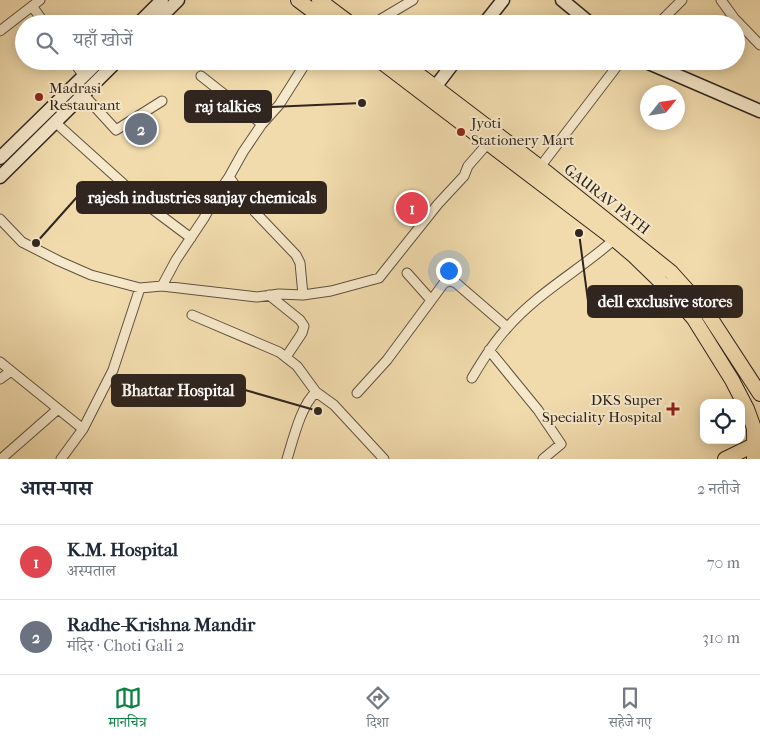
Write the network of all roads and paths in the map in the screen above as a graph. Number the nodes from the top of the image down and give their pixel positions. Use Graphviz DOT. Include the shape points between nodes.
graph roads {
  1 [pos="162,0"];
  2 [pos="178,0"];
  3 [pos="298,0"];
  4 [pos="319,0"];
  5 [pos="413,0"];
  6 [pos="503,0"];
  7 [pos="562,0"];
  8 [pos="682,0"];
  9 [pos="721,0"];
  10 [pos="36,3"];
  11 [pos="21,15"];
  12 [pos="42,15"];
  13 [pos="147,15"];
  14 [pos="163,15"];
  15 [pos="323,15"];
  16 [pos="329,15"];
  17 [pos="388,15"];
  18 [pos="491,15"];
  19 [pos="580,15"];
  20 [pos="667,15"];
  21 [pos="732,15"];
  22 [pos="15,19"];
  23 [pos="745,29"];
  24 [pos="0,31"];
  25 [pos="760,45"];
  26 [pos="80,70"];
  27 [pos="90,70"];
  28 [pos="109,70"];
  29 [pos="301,70"];
  30 [pos="395,70"];
  31 [pos="410,70"];
  32 [pos="448,70"];
  33 [pos="614,70"];
  34 [pos="665,70"];
  35 [pos="84,76"];
  36 [pos="201,76"];
  37 [pos="432,92"];
  38 [pos="84,95"];
  39 [pos="162,101"];
  40 [pos="760,111"];
  41 [pos="56,123"];
  42 [pos="262,124"];
  43 [pos="488,142"];
  44 [pos="0,158"];
  45 [pos="540,167"];
  46 [pos="0,177"];
  47 [pos="229,177"];
  48 [pos="0,219"];
  49 [pos="618,235"];
  50 [pos="191,238"];
  51 [pos="406,273"];
  52 [pos="162,286"];
  53 [pos="140,288"];
  54 [pos="269,295"];
  55 [pos="303,295"];
  56 [pos="431,300"];
  57 [pos="192,315"];
  58 [pos="507,326"];
  59 [pos="489,350"];
  60 [pos="286,357"];
  61 [pos="0,362"];
  62 [pos="11,371"];
  63 [pos="472,378"];
  64 [pos="0,379"];
  65 [pos="316,392"];
  66 [pos="357,392"];
  67 [pos="760,394"];
  68 [pos="58,409"];
  69 [pos="83,429"];
  70 [pos="756,449"];
  71 [pos="2,459"];
  72 [pos="61,459"];
  73 [pos="287,459"];
  74 [pos="384,459"];
  75 [pos="543,459"];
  76 [pos="725,459"];
  1 -- 13 [label="street"];
  2 -- 14 [label="street"];
  3 -- 15 [label="main road"];
  4 -- 16 [label="main road"];
  5 -- 17 [label="street"];
  6 -- 18 [label="street"];
  7 -- 19 [label="street"];
  8 -- 20 [label="street"];
  9 -- 21 [label="street"];
  10 -- 11 [label="street"];
  10 -- 12 [label="street"];
  22 -- 24 [label="street"];
  23 -- 25 [label="street"];
  26 -- 35 [label="street"];
  27 -- 35 [label="street"];
  28 -- 38 [label="street"];
  29 -- 42 [label="street" via="279,105"];
  30 -- 37 [label="main road"];
  31 -- 37 [label="main road, GAURAV PATH"];
  32 -- 37 [label="street"];
  33 -- 45 [label="street"];
  34 -- 40 [label="street"];
  35 -- 44 [label="street"];
  36 -- 42 [label="street"];
  37 -- 43 [label="main road"];
  37 -- 45 [label="main road, GAURAV PATH"];
  38 -- 39 [label="street" via="116,130"];
  38 -- 41 [label="street"];
  41 -- 46 [label="street"];
  41 -- 50 [label="street" via="147,205"];
  42 -- 47 [label="street"];
  43 -- 49 [label="main road"];
  43 -- 55 [label="street" via="464,176 379,278"];
  45 -- 49 [label="main road, GAURAV PATH"];
  47 -- 50 [label="street"];
  47 -- 55 [label="street" via="254,212 296,255 300,263"];
  48 -- 53 [label="street" via="22,242 59,261 91,275"];
  49 -- 58 [label="street"];
  49 -- 67 [label="main road, GAURAV PATH" via="671,272 706,311"];
  49 -- 70 [label="main road" via="694,319 747,409 754,428"];
  50 -- 52 [label="street"];
  51 -- 56 [label="street"];
  52 -- 53 [label="street"];
  52 -- 54 [label="street" via="257,297"];
  53 -- 69 [label="street" via="113,370"];
  54 -- 55 [label="street"];
  54 -- 60 [label="street" via="304,326"];
  56 -- 58 [label="street" via="444,283 450,281"];
  56 -- 66 [label="street" via="387,360"];
  57 -- 60 [label="street"];
  58 -- 59 [label="street"];
  59 -- 63 [label="street"];
  59 -- 75 [label="street" via="561,444"];
  60 -- 65 [label="street"];
  61 -- 62 [label="street"];
  62 -- 64 [label="street"];
  62 -- 68 [label="street"];
  65 -- 73 [label="street" via="309,398"];
  65 -- 74 [label="street" via="334,405"];
  68 -- 69 [label="street"];
  68 -- 71 [label="street"];
  69 -- 72 [label="street"];
  70 -- 76 [label="main road"];
}
